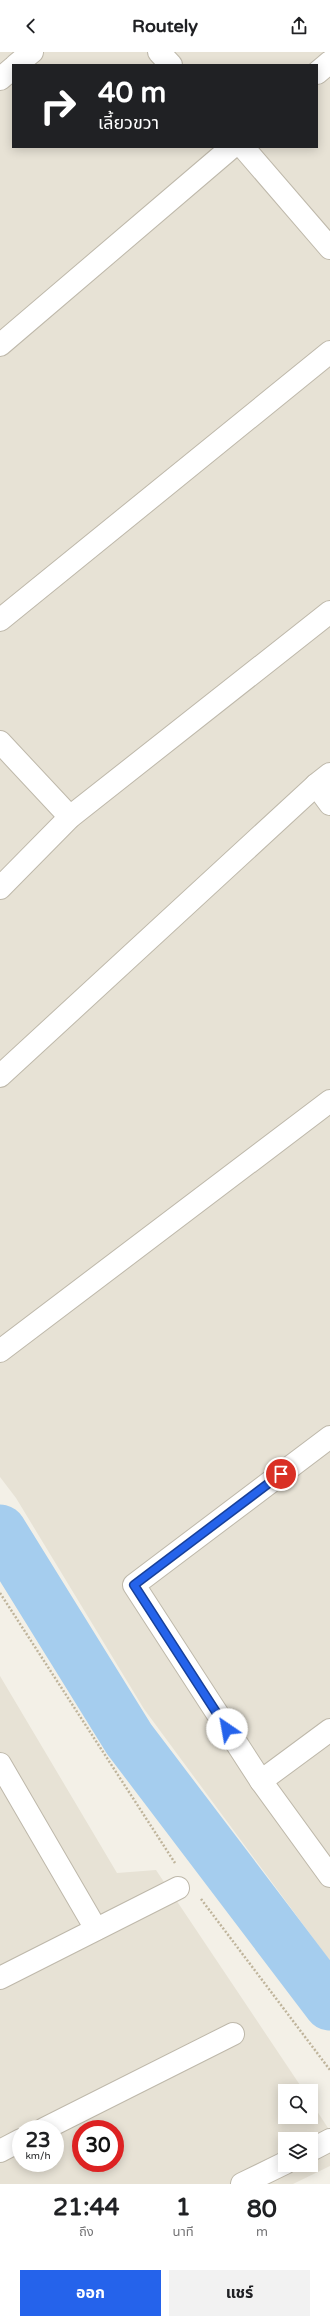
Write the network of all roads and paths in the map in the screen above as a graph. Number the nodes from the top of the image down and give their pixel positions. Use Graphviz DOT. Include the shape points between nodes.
graph roads {
  1 [pos="32,52"];
  2 [pos="159,52"];
  3 [pos="330,62"];
  4 [pos="17,64"];
  5 [pos="170,64"];
  6 [pos="12,69"];
  7 [pos="318,73"];
  8 [pos="0,79"];
  9 [pos="231,148"];
  10 [pos="244,148"];
  11 [pos="330,248"];
  12 [pos="0,345"];
  13 [pos="330,352"];
  14 [pos="330,612"];
  15 [pos="0,620"];
  16 [pos="0,742"];
  17 [pos="323,779"];
  18 [pos="330,804"];
  19 [pos="70,817"];
  20 [pos="0,888"];
  21 [pos="0,1076"];
  22 [pos="330,1100"];
  23 [pos="0,1351"];
  24 [pos="330,1437"];
  25 [pos="0,1592"];
  26 [pos="330,1730"];
  27 [pos="0,1764"];
  28 [pos="261,1781"];
  29 [pos="330,1876"];
  30 [pos="184,1882"];
  31 [pos="96,1929"];
  32 [pos="0,1978"];
  33 [pos="233,2034"];
  34 [pos="330,2070"];
  35 [pos="62,2120"];
  36 [pos="330,2140"];
  37 [pos="12,2145"];
  38 [pos="318,2146"];
  39 [pos="0,2151"];
  40 [pos="278,2166"];
  41 [pos="242,2184"];
  1 -- 4 [label="street"];
  2 -- 5 [label="street"];
  3 -- 7 [label="street"];
  6 -- 8 [label="street"];
  9 -- 12 [label="street"];
  10 -- 11 [label="street"];
  13 -- 15 [label="street"];
  14 -- 19 [label="street"];
  16 -- 19 [label="street"];
  17 -- 18 [label="street"];
  17 -- 21 [label="street"];
  19 -- 20 [label="street"];
  22 -- 23 [label="street"];
  24 -- 28 [label="street" via="134,1585"];
  25 -- 30 [label="path"];
  26 -- 28 [label="street"];
  27 -- 31 [label="street"];
  28 -- 29 [label="street"];
  30 -- 31 [label="street"];
  30 -- 34 [label="path"];
  31 -- 32 [label="street"];
  33 -- 35 [label="street"];
  36 -- 38 [label="street"];
  37 -- 39 [label="street"];
  40 -- 41 [label="street"];
}
